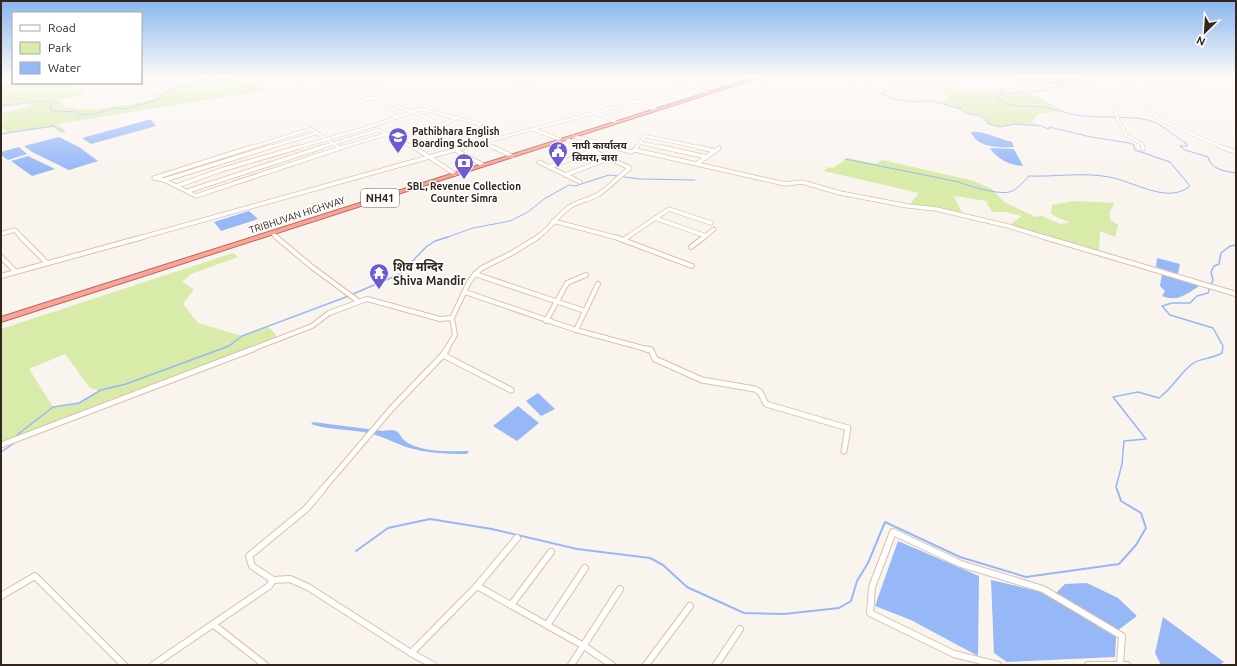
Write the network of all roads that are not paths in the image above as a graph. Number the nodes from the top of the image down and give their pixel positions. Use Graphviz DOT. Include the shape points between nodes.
graph roads {
  1 [pos="376,108"];
  2 [pos="403,108"];
  3 [pos="426,108"];
  4 [pos="426,108"];
  5 [pos="583,108"];
  6 [pos="607,108"];
  7 [pos="652,108"];
  8 [pos="662,108"];
  9 [pos="1116,108"];
  10 [pos="1150,108"];
  11 [pos="656,110"];
  12 [pos="412,112"];
  13 [pos="592,112"];
  14 [pos="398,117"];
  15 [pos="458,117"];
  16 [pos="616,122"];
  17 [pos="443,125"];
  18 [pos="369,126"];
  19 [pos="532,129"];
  20 [pos="378,130"];
  21 [pos="317,134"];
  22 [pos="387,134"];
  23 [pos="465,134"];
  24 [pos="572,136"];
  25 [pos="325,138"];
  26 [pos="564,139"];
  27 [pos="484,142"];
  28 [pos="332,143"];
  29 [pos="641,143"];
  30 [pos="340,148"];
  31 [pos="719,148"];
  32 [pos="1143,149"];
  33 [pos="240,150"];
  34 [pos="455,150"];
  35 [pos="635,150"];
  36 [pos="592,151"];
  37 [pos="716,151"];
  38 [pos="1236,152"];
  39 [pos="247,154"];
  40 [pos="512,156"];
  41 [pos="431,157"];
  42 [pos="707,157"];
  43 [pos="610,158"];
  44 [pos="256,160"];
  45 [pos="539,162"];
  46 [pos="698,163"];
  47 [pos="265,165"];
  48 [pos="483,165"];
  49 [pos="549,167"];
  50 [pos="274,170"];
  51 [pos="455,174"];
  52 [pos="564,175"];
  53 [pos="164,180"];
  54 [pos="580,182"];
  55 [pos="177,186"];
  56 [pos="188,191"];
  57 [pos="655,218"];
  58 [pos="553,221"];
  59 [pos="711,223"];
  60 [pos="714,229"];
  61 [pos="272,233"];
  62 [pos="1,234"];
  63 [pos="706,236"];
  64 [pos="622,240"];
  65 [pos="691,247"];
  66 [pos="1,257"];
  67 [pos="48,262"];
  68 [pos="692,266"];
  69 [pos="16,272"];
  70 [pos="475,274"];
  71 [pos="586,275"];
  72 [pos="1,276"];
  73 [pos="598,284"];
  74 [pos="465,292"];
  75 [pos="1236,294"];
  76 [pos="358,301"];
  77 [pos="557,302"];
  78 [pos="585,311"];
  79 [pos="452,318"];
  80 [pos="1,319"];
  81 [pos="546,321"];
  82 [pos="576,330"];
  83 [pos="443,355"];
  84 [pos="511,390"];
  85 [pos="1,445"];
  86 [pos="844,451"];
  87 [pos="517,538"];
  88 [pos="552,552"];
  89 [pos="585,568"];
  90 [pos="273,580"];
  91 [pos="477,586"];
  92 [pos="620,589"];
  93 [pos="1,596"];
  94 [pos="510,605"];
  95 [pos="690,606"];
  96 [pos="214,625"];
  97 [pos="547,625"];
  98 [pos="740,629"];
  99 [pos="584,646"];
  100 [pos="411,654"];
  101 [pos="1123,664"];
  102 [pos="124,665"];
  103 [pos="153,665"];
  104 [pos="265,665"];
  105 [pos="433,665"];
  106 [pos="571,665"];
  107 [pos="612,665"];
  108 [pos="646,665"];
  109 [pos="716,665"];
  110 [pos="998,665"];
  111 [pos="1088,665"];
  1 -- 14 [label="street"];
  2 -- 12 [label="street"];
  3 -- 15 [label="street"];
  4 -- 12 [label="street"];
  5 -- 13 [label="street"];
  6 -- 13 [label="street"];
  7 -- 11 [label="street"];
  8 -- 11 [label="highway, TRIBHUVAN HIGHWAY / NH41"];
  9 -- 32 [label="street" via="1115,113 1126,135 1142,144"];
  10 -- 38 [label="street" via="1158,119 1187,134"];
  11 -- 16 [label="highway, TRIBHUVAN HIGHWAY / NH41"];
  12 -- 14 [label="street"];
  12 -- 17 [label="street"];
  13 -- 16 [label="street"];
  13 -- 19 [label="street"];
  14 -- 18 [label="street"];
  15 -- 17 [label="street"];
  15 -- 23 [label="street" via="480,124"];
  16 -- 24 [label="highway, TRIBHUVAN HIGHWAY / NH41"];
  17 -- 23 [label="street"];
  18 -- 20 [label="street"];
  18 -- 25 [label="street"];
  19 -- 26 [label="street"];
  19 -- 27 [label="street"];
  20 -- 22 [label="street"];
  20 -- 28 [label="street"];
  21 -- 25 [label="street"];
  21 -- 33 [label="street" via="311,129"];
  21 -- 39 [label="street"];
  22 -- 30 [label="street"];
  22 -- 41 [label="street"];
  23 -- 27 [label="street"];
  24 -- 26 [label="highway, TRIBHUVAN HIGHWAY / NH41"];
  24 -- 35 [label="street" via="631,152"];
  25 -- 28 [label="street"];
  25 -- 44 [label="street"];
  26 -- 36 [label="street"];
  26 -- 40 [label="highway, TRIBHUVAN HIGHWAY / NH41"];
  27 -- 34 [label="street"];
  27 -- 40 [label="street"];
  28 -- 30 [label="street"];
  28 -- 47 [label="street"];
  29 -- 35 [label="street"];
  29 -- 37 [label="street" via="646,136"];
  29 -- 42 [label="street"];
  30 -- 50 [label="street"];
  31 -- 37 [label="street"];
  33 -- 39 [label="street"];
  33 -- 53 [label="street" via="154,178"];
  34 -- 41 [label="street"];
  34 -- 48 [label="street"];
  35 -- 46 [label="street"];
  36 -- 43 [label="street"];
  36 -- 49 [label="street"];
  37 -- 42 [label="street"];
  39 -- 44 [label="street"];
  39 -- 53 [label="street"];
  40 -- 48 [label="highway, TRIBHUVAN HIGHWAY / NH41"];
  41 -- 51 [label="street"];
  41 -- 67 [label="street"];
  42 -- 46 [label="street"];
  43 -- 52 [label="street"];
  43 -- 58 [label="street" via="630,168 617,176 605,190 570,206"];
  44 -- 47 [label="street"];
  44 -- 55 [label="street"];
  45 -- 49 [label="street"];
  46 -- 75 [label="street" via="754,178 785,184 802,182 840,193 936,209 1008,226"];
  47 -- 50 [label="street"];
  47 -- 56 [label="street"];
  48 -- 51 [label="highway, TRIBHUVAN HIGHWAY / NH41"];
  49 -- 52 [label="street"];
  50 -- 56 [label="street" via="196,196"];
  51 -- 61 [label="highway, TRIBHUVAN HIGHWAY / NH41"];
  52 -- 54 [label="street"];
  53 -- 55 [label="street"];
  55 -- 56 [label="street"];
  57 -- 59 [label="street" via="669,209"];
  57 -- 63 [label="street"];
  57 -- 64 [label="street"];
  58 -- 64 [label="street" via="582,226"];
  58 -- 70 [label="street" via="539,236"];
  60 -- 63 [label="street"];
  61 -- 76 [label="street"];
  61 -- 80 [label="highway, TRIBHUVAN HIGHWAY / NH41"];
  62 -- 67 [label="street" via="15,230"];
  63 -- 65 [label="street"];
  64 -- 68 [label="street"];
  66 -- 69 [label="street"];
  67 -- 69 [label="street"];
  69 -- 72 [label="street"];
  70 -- 74 [label="street"];
  70 -- 77 [label="street"];
  71 -- 77 [label="street" via="567,283"];
  73 -- 78 [label="street"];
  74 -- 79 [label="street"];
  74 -- 81 [label="street"];
  76 -- 79 [label="street" via="367,299 440,318"];
  76 -- 85 [label="street" via="330,313 312,326"];
  77 -- 78 [label="street"];
  77 -- 81 [label="street"];
  78 -- 82 [label="street"];
  79 -- 83 [label="street" via="455,335"];
  81 -- 82 [label="street"];
  82 -- 86 [label="street" via="652,350 655,359 699,379 712,383 754,387 760,392 766,404 848,428"];
  83 -- 84 [label="street"];
  83 -- 90 [label="street" via="410,388 306,509 249,556 252,566"];
  87 -- 91 [label="street"];
  88 -- 94 [label="street"];
  89 -- 97 [label="street"];
  90 -- 96 [label="street" via="269,586"];
  90 -- 100 [label="street" via="290,579 308,587"];
  91 -- 94 [label="street"];
  91 -- 100 [label="street"];
  92 -- 99 [label="street"];
  93 -- 102 [label="street" via="35,576"];
  94 -- 97 [label="street"];
  95 -- 108 [label="street"];
  96 -- 103 [label="street"];
  96 -- 104 [label="street"];
  97 -- 99 [label="street"];
  98 -- 109 [label="street"];
  99 -- 106 [label="street"];
  99 -- 107 [label="street"];
  100 -- 105 [label="street"];
  101 -- 110 [label="street" via="1122,636 1043,589 961,564 893,532 872,587 870,613 954,654"];
  101 -- 111 [label="street"];
}
